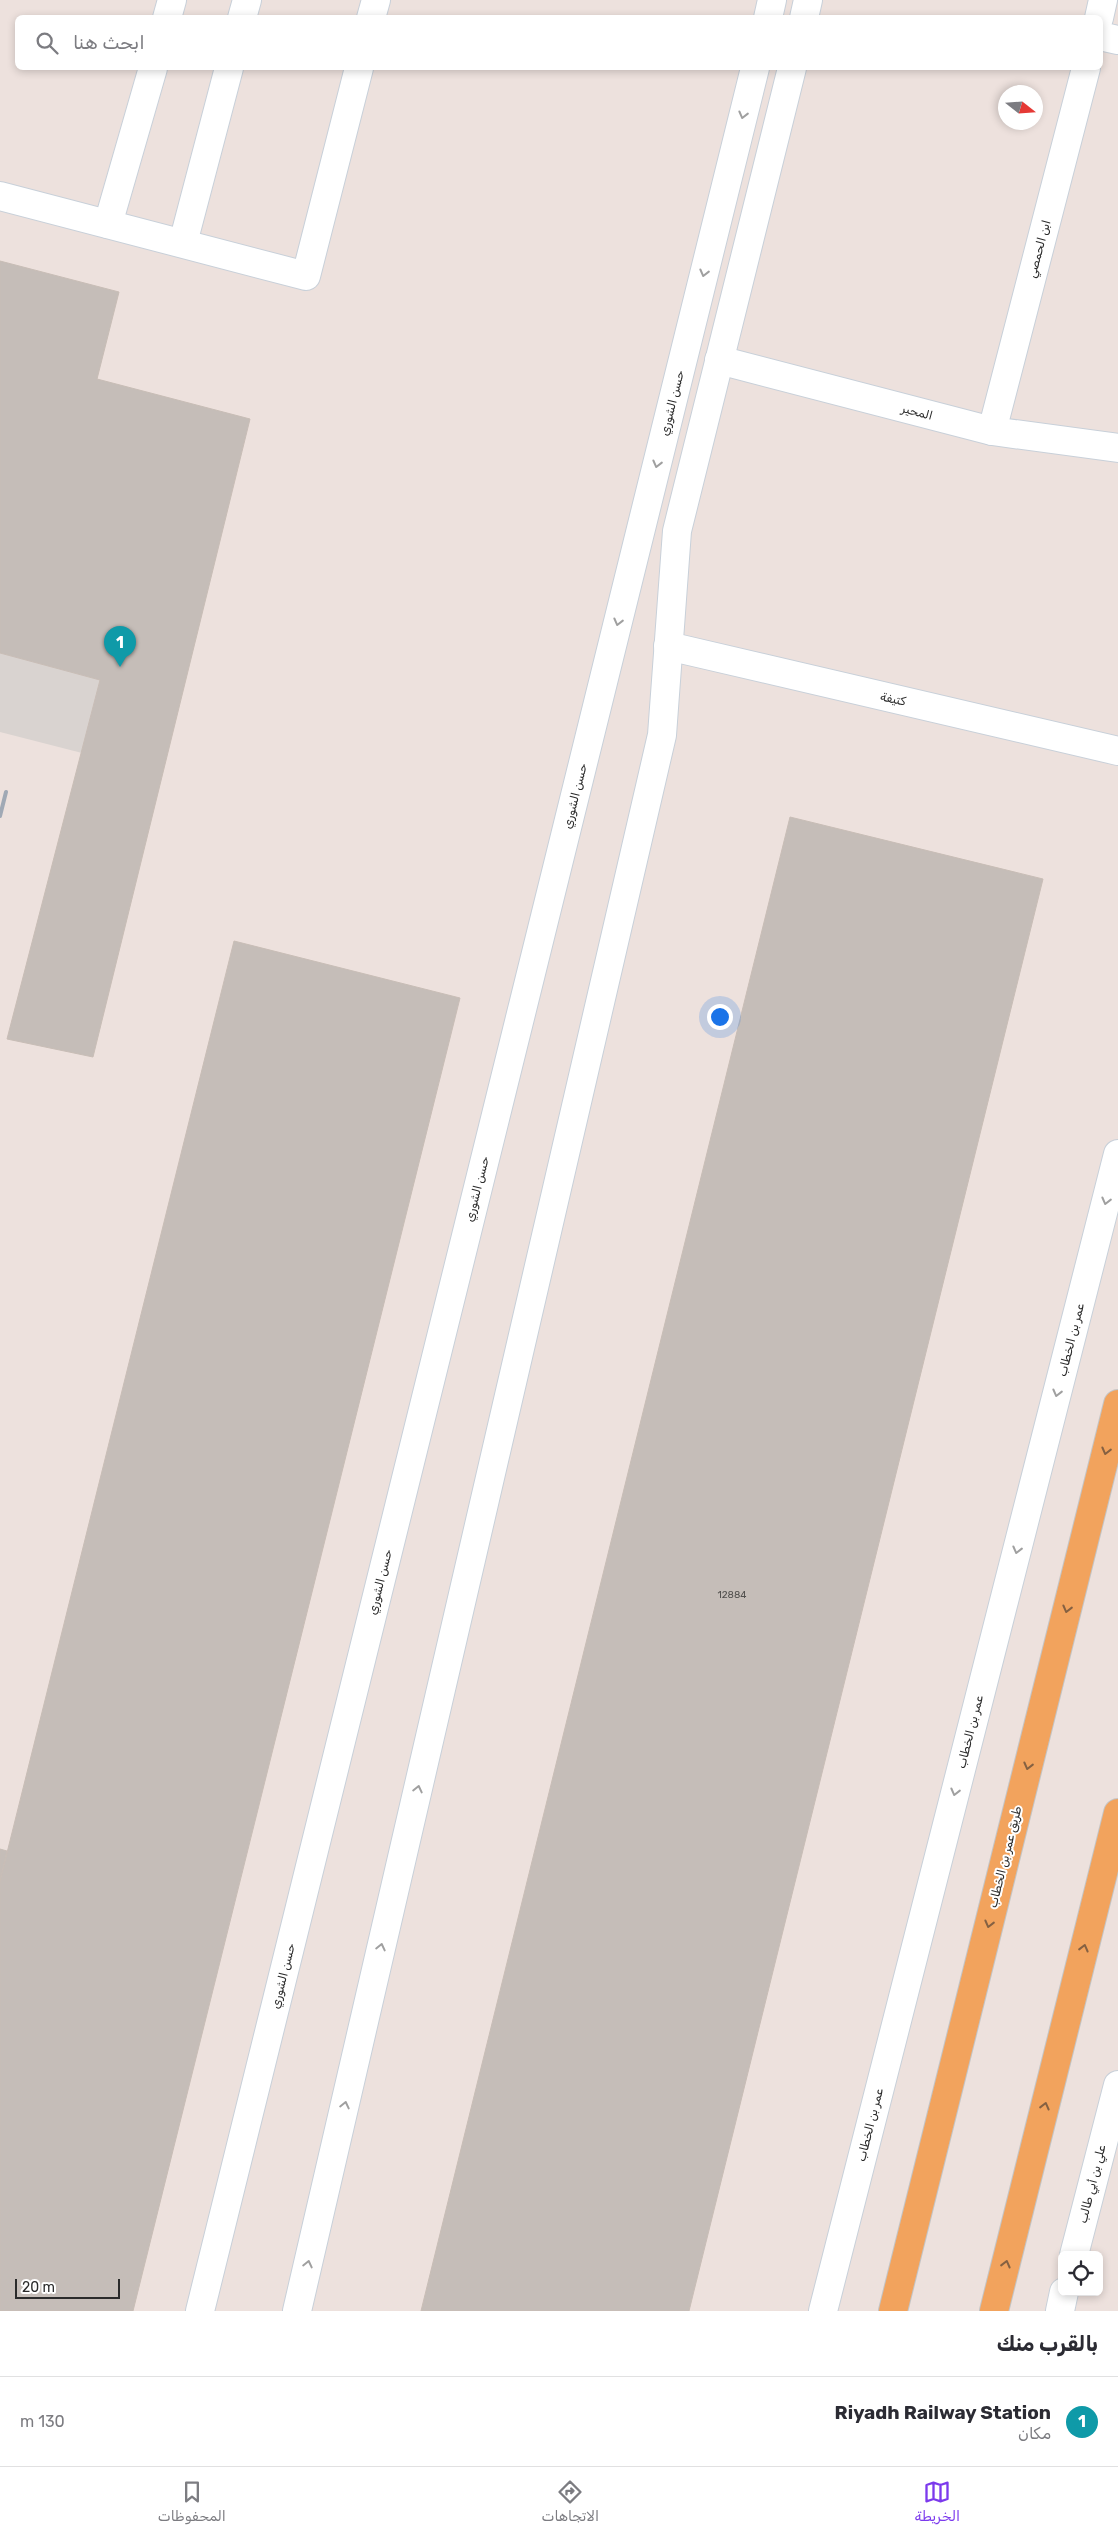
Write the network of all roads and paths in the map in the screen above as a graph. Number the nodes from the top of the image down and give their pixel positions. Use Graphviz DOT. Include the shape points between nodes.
graph roads {
  1 [pos="172,0"];
  2 [pos="247,0"];
  3 [pos="376,0"];
  4 [pos="772,0"];
  5 [pos="808,0"];
  6 [pos="1104,0"];
  7 [pos="168,15"];
  8 [pos="243,15"];
  9 [pos="372,15"];
  10 [pos="769,15"];
  11 [pos="805,15"];
  12 [pos="1100,15"];
  13 [pos="1103,37"];
  14 [pos="1118,40"];
  15 [pos="151,70"];
  16 [pos="228,70"];
  17 [pos="358,70"];
  18 [pos="755,70"];
  19 [pos="792,70"];
  20 [pos="1085,70"];
  21 [pos="0,196"];
  22 [pos="108,224"];
  23 [pos="183,243"];
  24 [pos="719,360"];
  25 [pos="992,431"];
  26 [pos="1118,448"];
  27 [pos="668,646"];
  28 [pos="1118,751"];
  29 [pos="1118,1154"];
  30 [pos="1118,1404"];
  31 [pos="1118,1813"];
  32 [pos="1118,2085"];
  33 [pos="1075,2251"];
  34 [pos="1063,2296"];
  35 [pos="200,2311"];
  36 [pos="297,2311"];
  37 [pos="823,2311"];
  38 [pos="893,2311"];
  39 [pos="994,2311"];
  40 [pos="1060,2311"];
  1 -- 7 [label="street"];
  2 -- 8 [label="street"];
  3 -- 9 [label="street"];
  4 -- 10 [label="street"];
  5 -- 11 [label="street"];
  6 -- 12 [label="street"];
  13 -- 14 [label="street"];
  15 -- 22 [label="street"];
  16 -- 23 [label="street"];
  17 -- 23 [label="street" via="306,276"];
  18 -- 35 [label="street, حسن الشوري, one-way"];
  19 -- 24 [label="street"];
  20 -- 25 [label="street, ابن الحمصي"];
  21 -- 22 [label="street"];
  22 -- 23 [label="street"];
  24 -- 25 [label="street, المحير"];
  24 -- 27 [label="street" via="677,531"];
  25 -- 26 [label="street, المحير"];
  27 -- 28 [label="street, كتيفة"];
  36 -- 27 [label="street, one-way" via="662,735"];
  29 -- 37 [label="street, عمر بن الخطاب, one-way"];
  30 -- 38 [label="main road, طريق عمر بن الخطاب, one-way"];
  39 -- 31 [label="main road, one-way"];
  32 -- 33 [label="street, علي بن أبي طالب"];
  34 -- 40 [label="street"];
}
